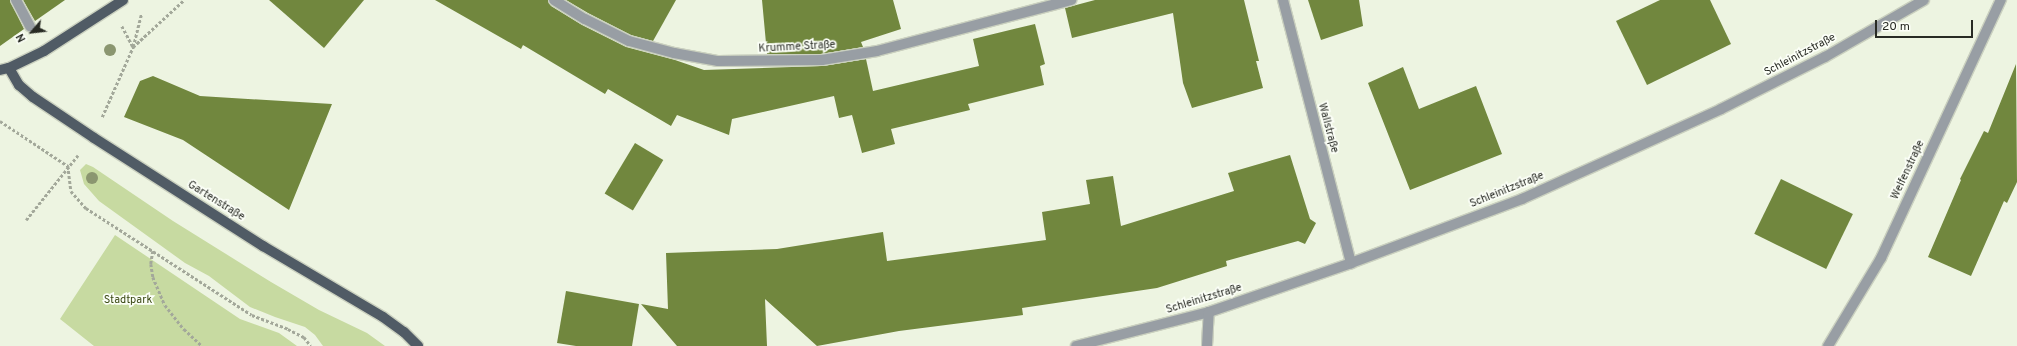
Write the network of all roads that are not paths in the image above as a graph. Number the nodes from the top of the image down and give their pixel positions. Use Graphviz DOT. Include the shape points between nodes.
graph roads {
  1 [pos="16,0"];
  2 [pos="123,0"];
  3 [pos="554,0"];
  4 [pos="1071,0"];
  5 [pos="1283,0"];
  6 [pos="1924,0"];
  7 [pos="2000,0"];
  8 [pos="30,26"];
  9 [pos="5,69"];
  10 [pos="1351,263"];
  11 [pos="1209,312"];
  12 [pos="418,346"];
  13 [pos="1076,346"];
  14 [pos="1207,346"];
  15 [pos="1828,346"];
  1 -- 8 [label="street"];
  2 -- 9 [label="main road" via="44,51"];
  3 -- 4 [label="street, Krumme Straße" via="629,41 718,62 822,60 877,51"];
  5 -- 10 [label="street, Wallstraße"];
  6 -- 10 [label="street, Schleinitzstraße" via="1825,57 1721,109 1522,198"];
  7 -- 15 [label="street, Welfenstraße" via="1881,258"];
  9 -- 12 [label="main road, Gartenstraße" via="33,97 94,138 309,274 383,317"];
  10 -- 11 [label="street, Schleinitzstraße"];
  11 -- 13 [label="street, Schleinitzstraße"];
  11 -- 14 [label="street"];
}
